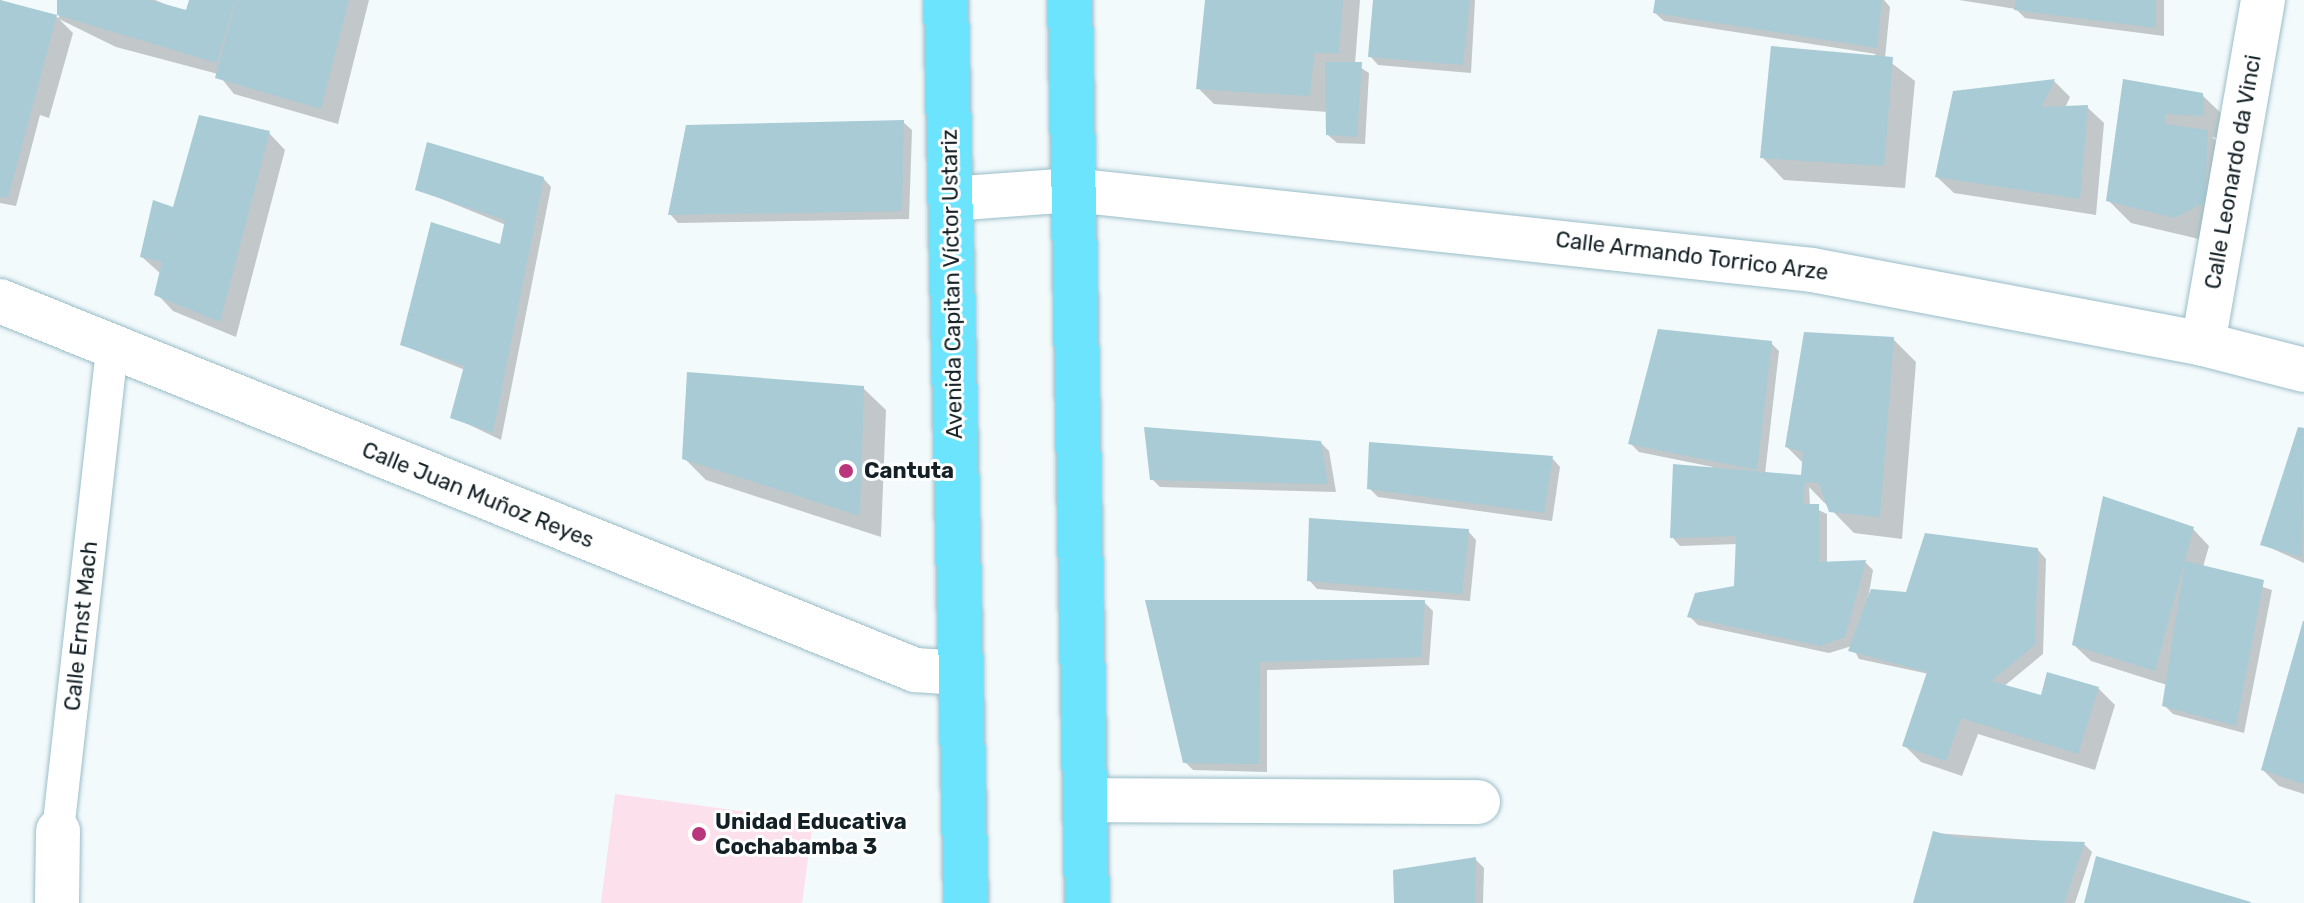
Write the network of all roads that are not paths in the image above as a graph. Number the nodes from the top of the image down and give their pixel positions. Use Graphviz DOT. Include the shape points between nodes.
graph roads {
  1 [pos="946,0"];
  2 [pos="1070,0"];
  3 [pos="2263,0"];
  4 [pos="1073,190"];
  5 [pos="950,199"];
  6 [pos="0,301"];
  7 [pos="2203,344"];
  8 [pos="112,349"];
  9 [pos="2304,370"];
  10 [pos="960,673"];
  11 [pos="1085,800"];
  12 [pos="1478,802"];
  13 [pos="58,831"];
  14 [pos="57,903"];
  15 [pos="966,903"];
  16 [pos="1087,903"];
  1 -- 5 [label="main road, Avenida Capitan Víctor Ustariz"];
  2 -- 4 [label="main road"];
  3 -- 7 [label="street, Calle Leonardo da Vinci"];
  4 -- 5 [label="street, Calle Armando Torrico Arze"];
  4 -- 7 [label="street, Calle Armando Torrico Arze" via="1812,270"];
  4 -- 11 [label="main road"];
  5 -- 10 [label="main road, Avenida Capitan Víctor Ustariz"];
  6 -- 8 [label="street, Calle Juan Muñoz Reyes"];
  7 -- 9 [label="street, Calle Armando Torrico Arze"];
  8 -- 10 [label="street, Calle Juan Muñoz Reyes" via="915,670"];
  8 -- 13 [label="lane, Calle Ernst Mach"];
  10 -- 15 [label="main road, Avenida Capitan Víctor Ustariz"];
  11 -- 12 [label="street"];
  11 -- 16 [label="main road"];
  13 -- 14 [label="street, Calle Ernst Mach"];
}
